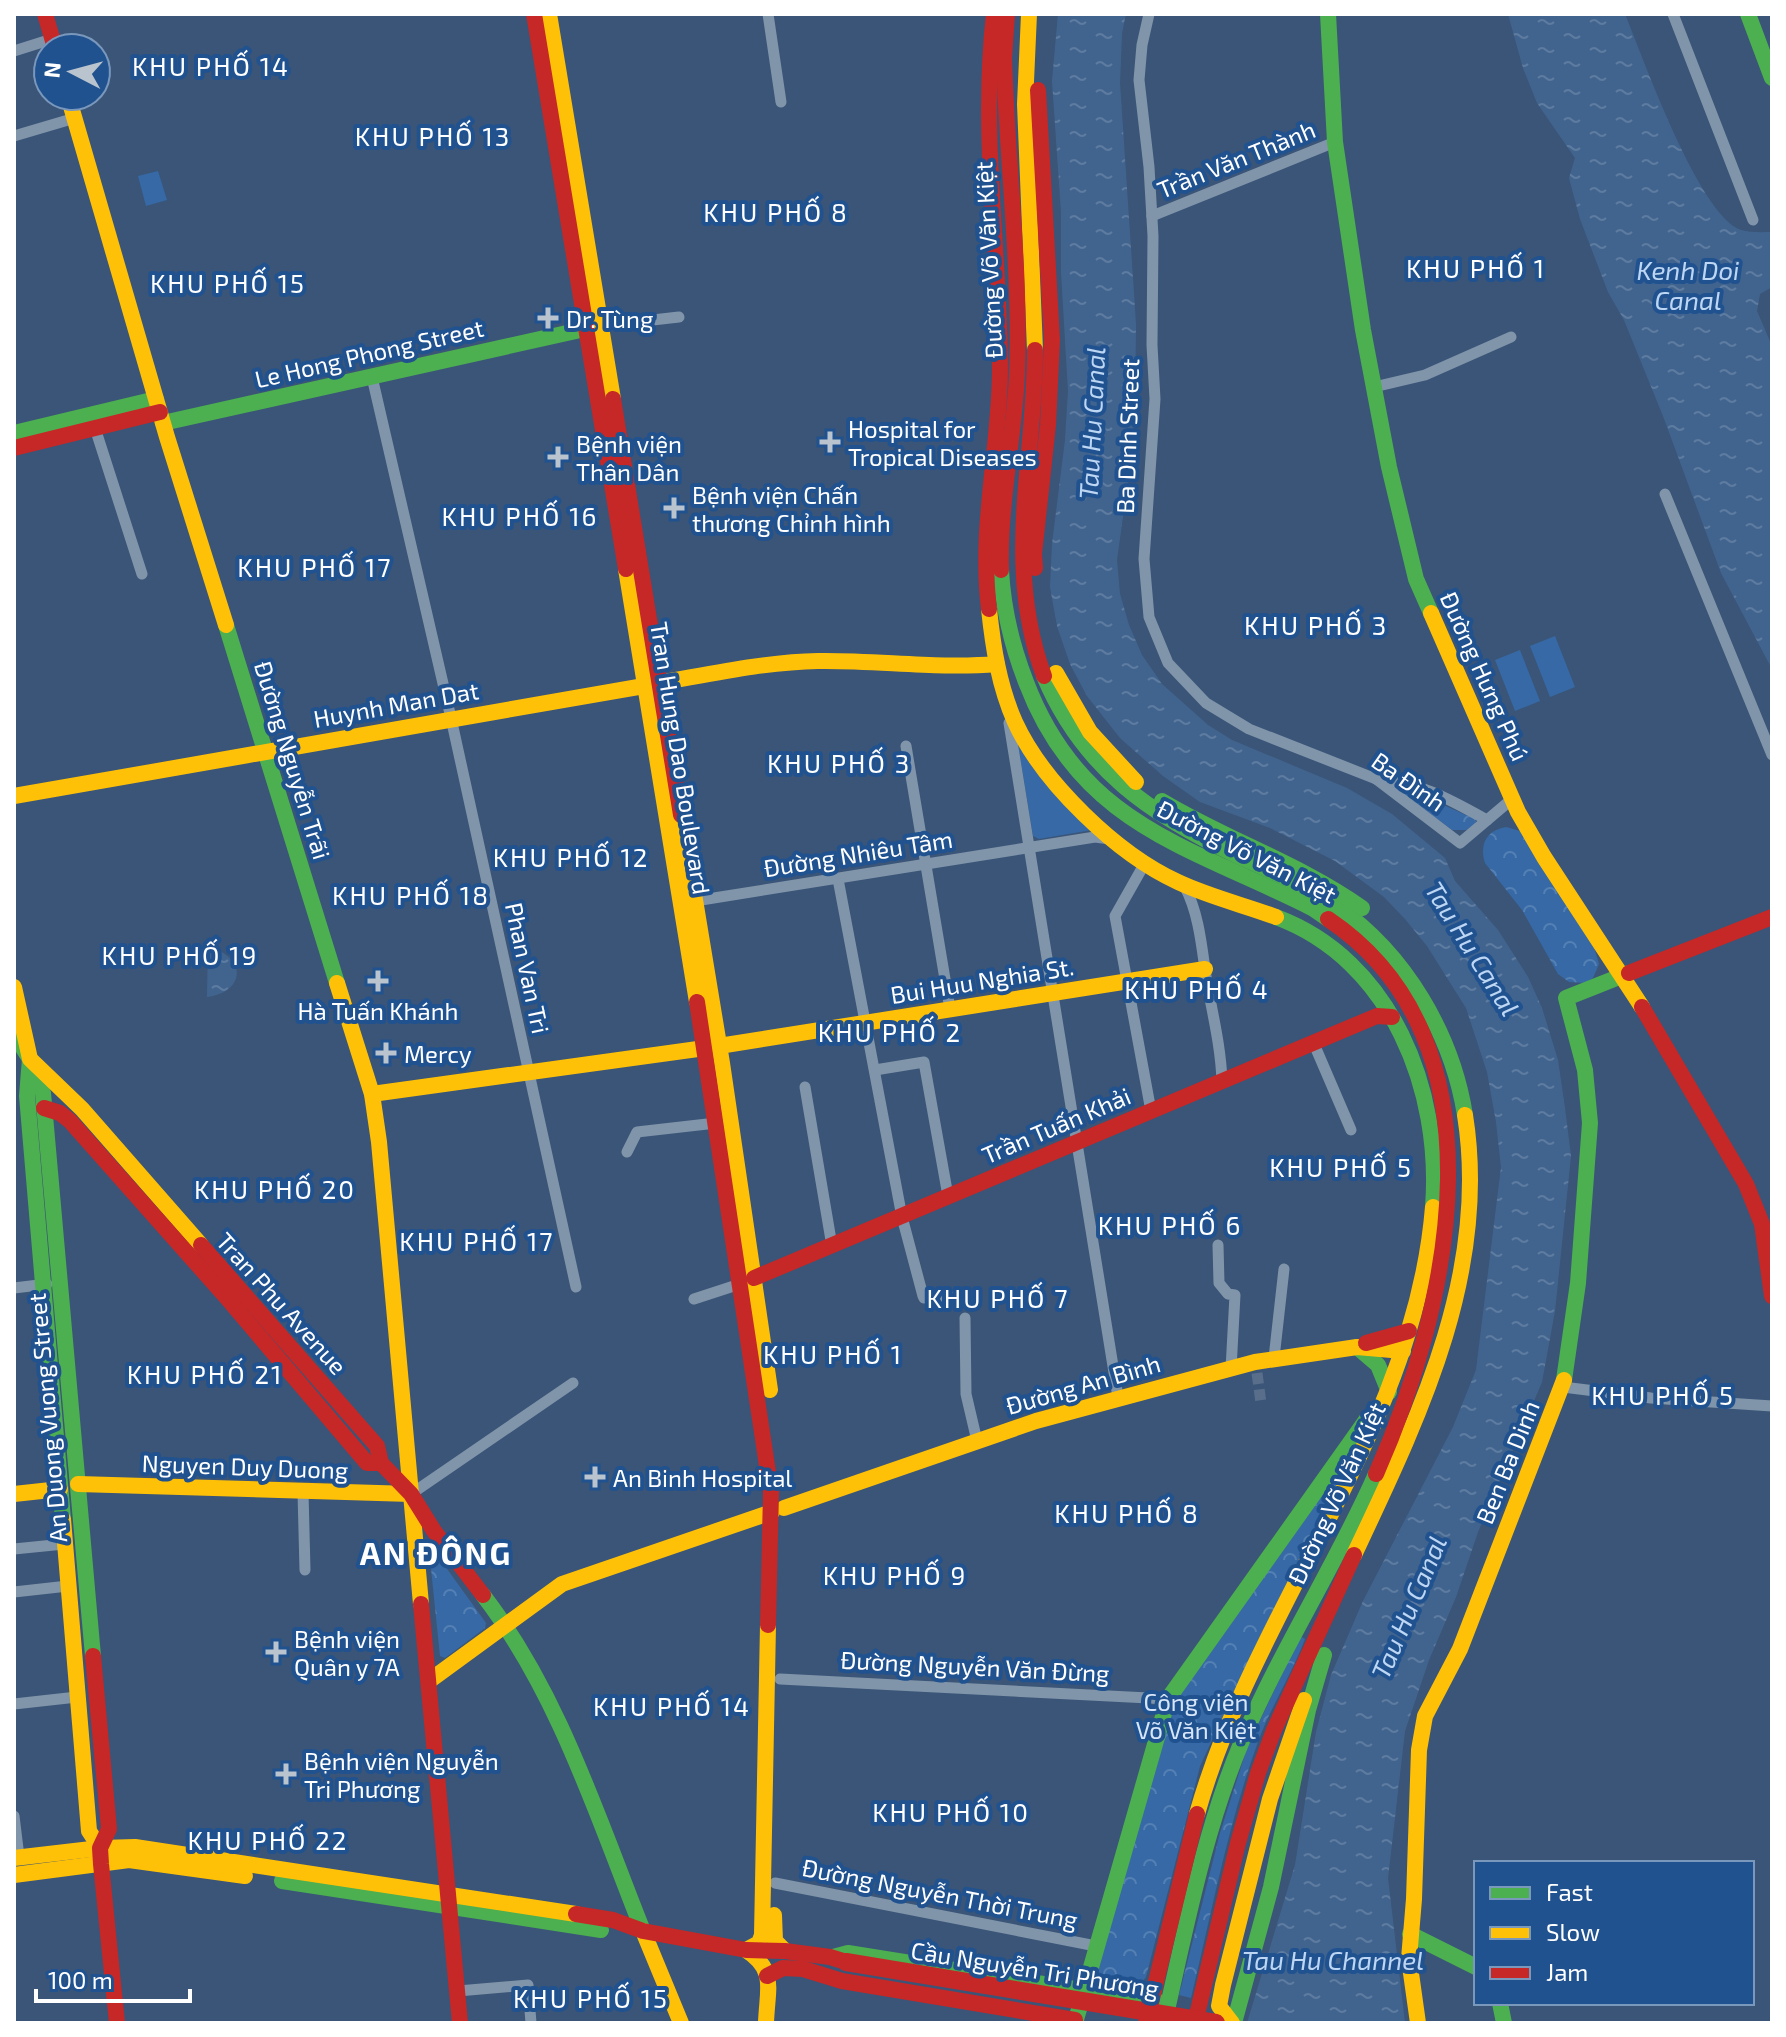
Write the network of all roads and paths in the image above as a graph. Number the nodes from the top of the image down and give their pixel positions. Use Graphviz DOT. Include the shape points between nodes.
graph roads {
  1 [pos="534,14"];
  2 [pos="549,14"];
  3 [pos="768,14"];
  4 [pos="994,14"];
  5 [pos="1007,14"];
  6 [pos="1029,14"];
  7 [pos="1044,14"];
  8 [pos="1149,14"];
  9 [pos="1328,14"];
  10 [pos="1673,14"];
  11 [pos="1748,14"];
  12 [pos="1772,78"];
  13 [pos="553,85"];
  14 [pos="781,102"];
  15 [pos="73,112"];
  16 [pos="75,118"];
  17 [pos="14,136"];
  18 [pos="1335,142"];
  19 [pos="1152,216"];
  20 [pos="1753,220"];
  21 [pos="679,317"];
  22 [pos="592,328"];
  23 [pos="1511,337"];
  24 [pos="372,377"];
  25 [pos="1374,387"];
  26 [pos="160,411"];
  27 [pos="95,428"];
  28 [pos="14,433"];
  29 [pos="14,448"];
  30 [pos="1665,494"];
  31 [pos="142,574"];
  32 [pos="1034,656"];
  33 [pos="997,664"];
  34 [pos="652,684"];
  35 [pos="1004,691"];
  36 [pos="451,718"];
  37 [pos="906,746"];
  38 [pos="266,753"];
  39 [pos="1772,755"];
  40 [pos="1376,779"];
  41 [pos="14,796"];
  42 [pos="1512,799"];
  43 [pos="1487,820"];
  44 [pos="1119,842"];
  45 [pos="1027,847"];
  46 [pos="1145,863"];
  47 [pos="924,865"];
  48 [pos="838,879"];
  49 [pos="1194,893"];
  50 [pos="688,902"];
  51 [pos="1772,917"];
  52 [pos="1205,969"];
  53 [pos="1623,975"];
  54 [pos="1128,981"];
  55 [pos="14,987"];
  56 [pos="1052,993"];
  57 [pos="950,1009"];
  58 [pos="1385,1013"];
  59 [pos="866,1023"];
  60 [pos="14,1034"];
  61 [pos="1314,1044"];
  62 [pos="712,1047"];
  63 [pos="30,1059"];
  64 [pos="875,1070"];
  65 [pos="529,1073"];
  66 [pos="1222,1082"];
  67 [pos="805,1087"];
  68 [pos="372,1094"];
  69 [pos="36,1108"];
  70 [pos="1151,1111"];
  71 [pos="716,1123"];
  72 [pos="1351,1130"];
  73 [pos="30,1131"];
  74 [pos="1077,1142"];
  75 [pos="627,1152"];
  76 [pos="948,1196"];
  77 [pos="902,1217"];
  78 [pos="1218,1245"];
  79 [pos="832,1246"];
  80 [pos="202,1260"];
  81 [pos="1284,1269"];
  82 [pos="747,1281"];
  83 [pos="51,1284"];
  84 [pos="576,1287"];
  85 [pos="14,1288"];
  86 [pos="1772,1296"];
  87 [pos="964,1297"];
  88 [pos="694,1299"];
  89 [pos="965,1318"];
  90 [pos="1429,1321"];
  91 [pos="1409,1331"];
  92 [pos="1357,1347"];
  93 [pos="1274,1358"];
  94 [pos="1428,1359"];
  95 [pos="1231,1369"];
  96 [pos="573,1383"];
  97 [pos="1563,1387"];
  98 [pos="1118,1397"];
  99 [pos="1386,1399"];
  100 [pos="1772,1406"];
  101 [pos="977,1441"];
  102 [pos="69,1487"];
  103 [pos="303,1492"];
  104 [pos="14,1494"];
  105 [pos="411,1494"];
  106 [pos="778,1510"];
  107 [pos="74,1543"];
  108 [pos="14,1549"];
  109 [pos="305,1570"];
  110 [pos="1347,1571"];
  111 [pos="68,1586"];
  112 [pos="14,1592"];
  113 [pos="505,1623"];
  114 [pos="1336,1623"];
  115 [pos="774,1678"];
  116 [pos="429,1681"];
  117 [pos="77,1697"];
  118 [pos="1168,1699"];
  119 [pos="14,1704"];
  120 [pos="14,1816"];
  121 [pos="100,1856"];
  122 [pos="16,1863"];
  123 [pos="775,1883"];
  124 [pos="450,1901"];
  125 [pos="643,1931"];
  126 [pos="1410,1934"];
  127 [pos="1096,1946"];
  128 [pos="746,1950"];
  129 [pos="785,1951"];
  130 [pos="836,1966"];
  131 [pos="1474,1966"];
  132 [pos="767,1976"];
  133 [pos="1055,1985"];
  134 [pos="1084,1990"];
  135 [pos="458,1991"];
  136 [pos="1161,2009"];
  137 [pos="1049,2015"];
  138 [pos="460,2022"];
  139 [pos="1075,2022"];
  140 [pos="117,2023"];
  141 [pos="449,2023"];
  142 [pos="531,2023"];
  143 [pos="681,2023"];
  144 [pos="766,2023"];
  145 [pos="1146,2023"];
  146 [pos="1194,2023"];
  147 [pos="1216,2023"];
  148 [pos="1233,2023"];
  149 [pos="1418,2023"];
  1 -- 13 [label="main road, Tran Hung Dao Boulevard"];
  2 -- 13 [label="main road, Tran Hung Dao Boulevard"];
  3 -- 14 [label="street"];
  4 -- 33 [label="main road, Đường Võ Văn Kiệt" via="988,133 1000,350 985,554"];
  5 -- 32 [label="main road, Đường Võ Văn Kiệt" via="1006,135 1017,353 1001,561 1003,591"];
  6 -- 32 [label="main road, Đường Võ Văn Kiệt" via="1024,97 1035,385 1021,558"];
  7 -- 32 [label="main road, Đường Võ Văn Kiệt" via="1038,88 1052,340 1034,554"];
  8 -- 19 [label="street, Ba Dinh Street" via="1139,80"];
  9 -- 18 [label="main road, Đường Hưng Phú"];
  10 -- 20 [label="street"];
  11 -- 12 [label="main road"];
  13 -- 22 [label="main road, Tran Hung Dao Boulevard"];
  15 -- 16 [label="main road, Đường Nguyễn Trãi"];
  16 -- 17 [label="street"];
  16 -- 26 [label="main road, Đường Nguyễn Trãi"];
  18 -- 19 [label="street, Trần Văn Thành"];
  18 -- 25 [label="main road, Đường Hưng Phú"];
  19 -- 40 [label="street, Ba Dinh Street" via="1155,399 1144,559 1149,617 1168,663 1206,703 1249,729"];
  21 -- 22 [label="street"];
  22 -- 24 [label="main road, Le Hong Phong Street"];
  22 -- 34 [label="main road, Tran Hung Dao Boulevard"];
  23 -- 25 [label="street" via="1425,375"];
  24 -- 26 [label="main road, Le Hong Phong Street"];
  24 -- 36 [label="street, Phan Van Tri"];
  25 -- 42 [label="main road, Đường Hưng Phú" via="1416,579"];
  26 -- 27 [label="main road, Le Hong Phong Street"];
  26 -- 28 [label="main road, Le Hong Phong Street"];
  26 -- 38 [label="main road, Đường Nguyễn Trãi"];
  27 -- 29 [label="main road, Le Hong Phong Street"];
  27 -- 31 [label="street"];
  30 -- 39 [label="street"];
  32 -- 33 [label="main road, Huynh Man Dat"];
  32 -- 90 [label="main road, Đường Võ Văn Kiệt" via="1056,743 1077,771 1150,832 1330,919 1362,943 1407,1001 1436,1071 1448,1158 1448,1223"];
  32 -- 94 [label="main road, Đường Võ Văn Kiệt" via="1068,725 1101,769 1183,831 1301,886 1353,917 1392,954 1424,1002 1459,1082 1470,1149 1466,1239 1455,1301"];
  33 -- 34 [label="main road, Huynh Man Dat" via="786,662"];
  33 -- 35 [label="main road, Đường Võ Văn Kiệt"];
  34 -- 36 [label="main road, Huynh Man Dat"];
  34 -- 50 [label="main road, Tran Hung Dao Boulevard"];
  35 -- 44 [label="main road, Đường Võ Văn Kiệt" via="1035,755"];
  35 -- 45 [label="street"];
  36 -- 38 [label="main road, Huynh Man Dat"];
  36 -- 65 [label="street, Phan Van Tri"];
  37 -- 47 [label="street"];
  38 -- 41 [label="main road, Huynh Man Dat"];
  38 -- 68 [label="main road, Đường Nguyễn Trãi"];
  40 -- 43 [label="street, Ba Dinh Street" via="1432,791"];
  40 -- 43 [label="street, Ba Đình" via="1460,843"];
  42 -- 43 [label="street"];
  42 -- 53 [label="main road, Đường Hưng Phú"];
  44 -- 45 [label="street, Đường Nhiêu Tâm" via="1095,837"];
  44 -- 46 [label="main road, Đường Võ Văn Kiệt"];
  45 -- 47 [label="street, Đường Nhiêu Tâm"];
  45 -- 56 [label="street"];
  46 -- 49 [label="main road, Đường Võ Văn Kiệt"];
  46 -- 54 [label="street" via="1115,916"];
  47 -- 48 [label="street, Đường Nhiêu Tâm"];
  47 -- 57 [label="street"];
  48 -- 50 [label="street, Đường Nhiêu Tâm"];
  48 -- 59 [label="street"];
  49 -- 52 [label="street"];
  49 -- 58 [label="main road, Đường Võ Văn Kiệt" via="1316,936 1345,959"];
  50 -- 62 [label="main road, Tran Hung Dao Boulevard"];
  51 -- 53 [label="main road"];
  52 -- 54 [label="main road, Bui Huu Nghia St."];
  52 -- 66 [label="street"];
  53 -- 86 [label="main road, Đường Hưng Phú" via="1753,1198"];
  53 -- 97 [label="main road, Ben Ba Dinh" via="1566,998 1585,1070 1590,1123 1578,1283"];
  54 -- 56 [label="main road, Bui Huu Nghia St."];
  54 -- 70 [label="street"];
  55 -- 63 [label="main road"];
  56 -- 57 [label="main road, Bui Huu Nghia St."];
  56 -- 74 [label="street"];
  57 -- 59 [label="main road, Bui Huu Nghia St."];
  58 -- 61 [label="main road, Trần Tuấn Khải"];
  58 -- 91 [label="main road, Đường Võ Văn Kiệt" via="1419,1076 1434,1157 1429,1237"];
  59 -- 62 [label="main road, Bui Huu Nghia St."];
  59 -- 64 [label="street"];
  60 -- 63 [label="main road, Tran Phu Avenue"];
  61 -- 66 [label="main road, Trần Tuấn Khải"];
  61 -- 72 [label="street"];
  62 -- 65 [label="main road, Bui Huu Nghia St."];
  62 -- 71 [label="main road, Tran Hung Dao Boulevard"];
  62 -- 82 [label="main road, Tran Hung Dao Boulevard"];
  63 -- 69 [label="main road, An Duong Vuong Street" via="41,1084"];
  63 -- 80 [label="main road, Tran Phu Avenue" via="82,1109"];
  64 -- 76 [label="street" via="924,1062"];
  64 -- 77 [label="street"];
  65 -- 68 [label="main road, Bui Huu Nghia St."];
  65 -- 84 [label="street, Phan Van Tri"];
  66 -- 70 [label="main road, Trần Tuấn Khải"];
  67 -- 79 [label="street"];
  68 -- 105 [label="main road, Đường Nguyễn Trãi"];
  69 -- 73 [label="main road, An Duong Vuong Street"];
  69 -- 80 [label="main road, Tran Phu Avenue" via="70,1121"];
  70 -- 74 [label="main road, Trần Tuấn Khải"];
  71 -- 75 [label="street" via="637,1132"];
  71 -- 82 [label="main road, Tran Hung Dao Boulevard"];
  73 -- 83 [label="main road, An Duong Vuong Street"];
  74 -- 76 [label="main road, Trần Tuấn Khải"];
  74 -- 98 [label="street"];
  76 -- 77 [label="main road, Trần Tuấn Khải"];
  77 -- 79 [label="main road, Trần Tuấn Khải"];
  77 -- 87 [label="street" via="924,1298"];
  78 -- 95 [label="street" via="1219,1283 1235,1295"];
  79 -- 82 [label="main road, Trần Tuấn Khải"];
  80 -- 105 [label="main road, Tran Phu Avenue" via="377,1446 381,1463"];
  81 -- 93 [label="street"];
  82 -- 88 [label="street"];
  82 -- 106 [label="main road, Tran Hung Dao Boulevard"];
  83 -- 85 [label="street"];
  83 -- 102 [label="main road, An Duong Vuong Street"];
  89 -- 101 [label="street" via="966,1394"];
  90 -- 91 [label="main road"];
  90 -- 94 [label="main road, Đường Võ Văn Kiệt"];
  91 -- 92 [label="main road"];
  91 -- 94 [label="main road, Đường Võ Văn Kiệt"];
  92 -- 93 [label="main road, Đường An Bình"];
  92 -- 94 [label="main road, Đường An Bình"];
  92 -- 99 [label="main road" via="1380,1368"];
  93 -- 95 [label="main road, Đường An Bình"];
  94 -- 99 [label="main road, Đường Võ Văn Kiệt"];
  94 -- 110 [label="main road, Đường Võ Văn Kiệt" via="1403,1454"];
  94 -- 114 [label="main road, Đường Võ Văn Kiệt" via="1415,1461"];
  94 -- 136 [label="main road, Đường Võ Văn Kiệt" via="1240,1747 1219,1801"];
  95 -- 98 [label="main road, Đường An Bình"];
  96 -- 105 [label="street"];
  97 -- 100 [label="street"];
  97 -- 126 [label="main road, Ben Ba Dinh" via="1460,1649 1425,1716"];
  98 -- 101 [label="main road, Đường An Bình"];
  99 -- 118 [label="main road, Đường Võ Văn Kiệt" via="1362,1424"];
  99 -- 136 [label="main road, Đường Võ Văn Kiệt" via="1214,1762 1186,1857"];
  101 -- 106 [label="main road, Đường An Bình"];
  102 -- 103 [label="main road, Nguyen Duy Duong"];
  102 -- 104 [label="main road, Nguyen Duy Duong"];
  102 -- 107 [label="main road, An Duong Vuong Street"];
  103 -- 105 [label="main road, Nguyen Duy Duong"];
  103 -- 109 [label="street"];
  105 -- 113 [label="main road, Tran Phu Avenue"];
  105 -- 116 [label="main road, Đường Nguyễn Trãi"];
  106 -- 113 [label="main road, Đường An Bình" via="562,1584"];
  106 -- 115 [label="main road, Tran Hung Dao Boulevard"];
  107 -- 108 [label="street"];
  107 -- 111 [label="main road, An Duong Vuong Street"];
  107 -- 121 [label="main road, An Duong Vuong Street" via="109,1829"];
  110 -- 114 [label="main road"];
  110 -- 146 [label="main road, Đường Võ Văn Kiệt" via="1258,1775"];
  111 -- 112 [label="street"];
  111 -- 117 [label="main road, An Duong Vuong Street"];
  113 -- 116 [label="main road, Đường An Bình"];
  113 -- 125 [label="main road, Tran Phu Avenue" via="561,1725"];
  114 -- 148 [label="main road, Đường Võ Văn Kiệt" via="1313,1683 1282,1842"];
  115 -- 118 [label="street, Đường Nguyễn Văn Đừng"];
  115 -- 123 [label="main road"];
  115 -- 128 [label="main road" via="762,1935"];
  116 -- 124 [label="main road, Đường Nguyễn Trãi"];
  117 -- 119 [label="street"];
  117 -- 121 [label="main road, An Duong Vuong Street" via="89,1831"];
  118 -- 127 [label="main road, Đường Võ Văn Kiệt"];
  120 -- 122 [label="street"];
  121 -- 122 [label="main road"];
  121 -- 124 [label="main road" via="129,1846"];
  121 -- 140 [label="main road"];
  123 -- 127 [label="street, Đường Nguyễn Thời Trung"];
  123 -- 129 [label="main road" via="774,1936"];
  124 -- 125 [label="main road" via="613,1920"];
  124 -- 135 [label="main road, Đường Nguyễn Trãi"];
  125 -- 128 [label="main road"];
  125 -- 143 [label="main road, Tran Phu Avenue"];
  126 -- 131 [label="main road"];
  126 -- 149 [label="main road, Ben Ba Dinh" via="1409,1969"];
  127 -- 134 [label="main road, Đường Võ Văn Kiệt"];
  128 -- 129 [label="main road"];
  128 -- 132 [label="main road" via="763,1963"];
  129 -- 130 [label="main road"];
  130 -- 132 [label="main road" via="779,1967"];
  130 -- 133 [label="main road" via="848,1953"];
  130 -- 137 [label="main road" via="842,1981"];
  130 -- 145 [label="main road, Cầu Nguyễn Tri Phương"];
  130 -- 147 [label="main road, Cầu Nguyễn Tri Phương, bridge"];
  132 -- 144 [label="main road"];
  133 -- 134 [label="main road"];
  133 -- 137 [label="main road"];
  134 -- 136 [label="main road"];
  134 -- 139 [label="main road, Đường Võ Văn Kiệt"];
  135 -- 138 [label="main road, Đường Nguyễn Trãi"];
  135 -- 142 [label="street" via="528,1985"];
  136 -- 145 [label="main road, Đường Võ Văn Kiệt"];
  136 -- 146 [label="main road" via="1179,2008"];
  137 -- 139 [label="main road"];
  138 -- 141 [label="street"];
}
